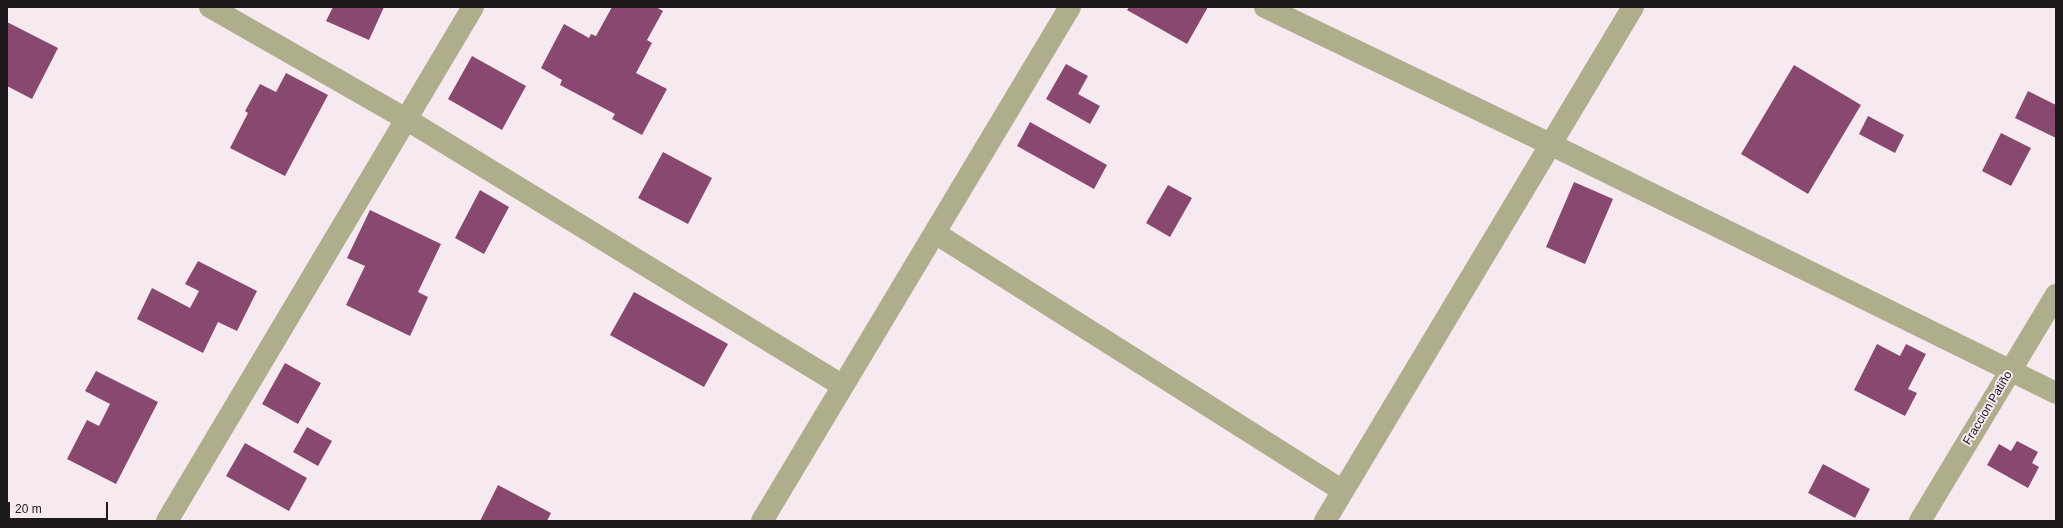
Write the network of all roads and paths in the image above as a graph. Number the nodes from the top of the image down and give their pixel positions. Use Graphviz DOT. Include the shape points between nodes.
graph roads {
  1 [pos="210,7"];
  2 [pos="473,7"];
  3 [pos="1070,7"];
  4 [pos="1265,7"];
  5 [pos="1633,7"];
  6 [pos="406,119"];
  7 [pos="1552,145"];
  8 [pos="935,233"];
  9 [pos="2056,295"];
  10 [pos="2010,372"];
  11 [pos="843,386"];
  12 [pos="2056,393"];
  13 [pos="1343,491"];
  14 [pos="167,521"];
  15 [pos="762,521"];
  16 [pos="1325,521"];
  17 [pos="1920,521"];
  1 -- 6 [label="street"];
  2 -- 6 [label="street"];
  3 -- 8 [label="street"];
  4 -- 7 [label="street"];
  5 -- 7 [label="street"];
  6 -- 11 [label="street"];
  6 -- 14 [label="street"];
  7 -- 10 [label="street"];
  7 -- 13 [label="street"];
  8 -- 11 [label="street"];
  8 -- 13 [label="street"];
  9 -- 10 [label="street, Fraccion Patiño"];
  10 -- 12 [label="street"];
  10 -- 17 [label="street, Fraccion Patiño"];
  11 -- 15 [label="street"];
  13 -- 16 [label="street"];
}
